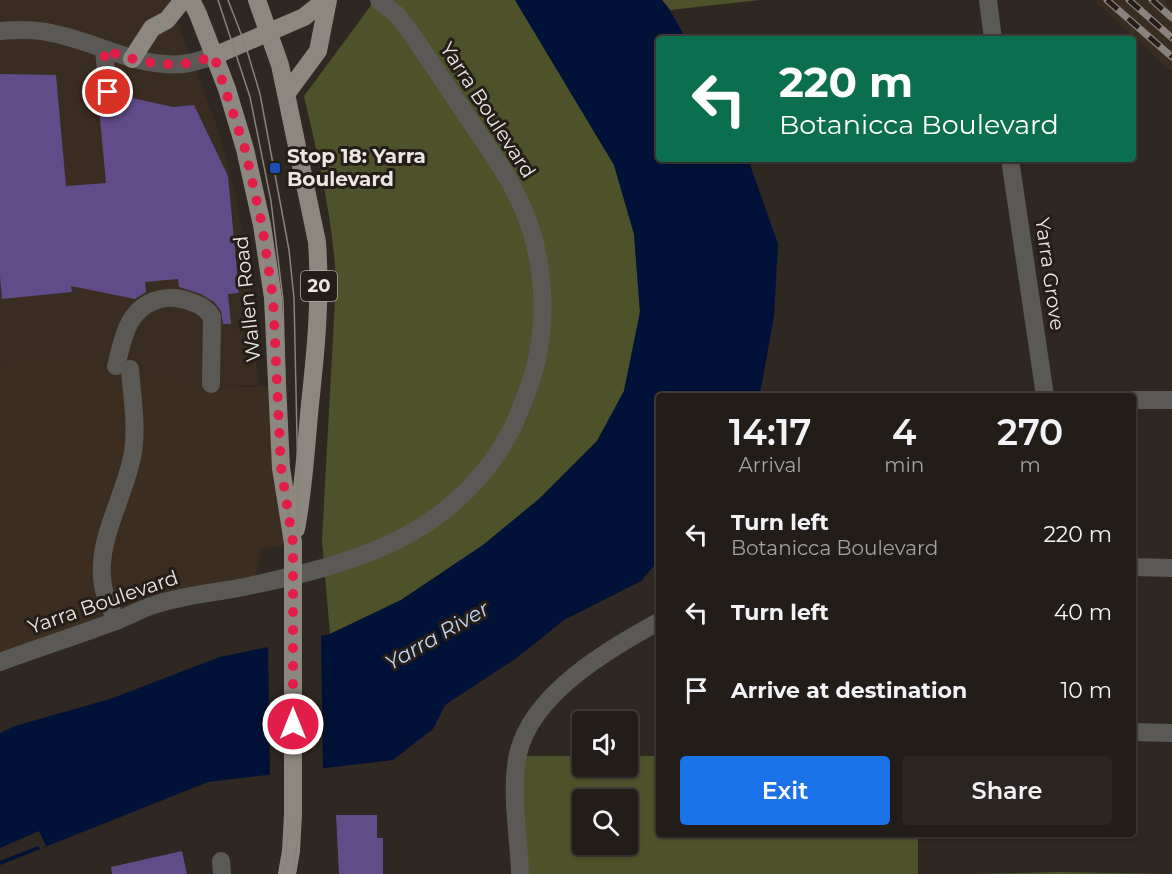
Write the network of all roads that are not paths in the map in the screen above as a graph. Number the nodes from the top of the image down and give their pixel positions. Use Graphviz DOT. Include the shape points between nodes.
graph roads {
  1 [pos="183,0"];
  2 [pos="191,0"];
  3 [pos="256,0"];
  4 [pos="326,0"];
  5 [pos="379,0"];
  6 [pos="988,2"];
  7 [pos="0,31"];
  8 [pos="269,33"];
  9 [pos="993,36"];
  10 [pos="104,50"];
  11 [pos="214,56"];
  12 [pos="132,59"];
  13 [pos="108,92"];
  14 [pos="287,93"];
  15 [pos="1010,162"];
  16 [pos="211,384"];
  17 [pos="1045,393"];
  18 [pos="1136,400"];
  19 [pos="1172,400"];
  20 [pos="293,543"];
  21 [pos="1136,567"];
  22 [pos="1172,568"];
  23 [pos="116,621"];
  24 [pos="656,623"];
  25 [pos="0,662"];
  26 [pos="1136,732"];
  27 [pos="1172,733"];
  28 [pos="293,814"];
  29 [pos="287,874"];
  30 [pos="294,874"];
  31 [pos="520,874"];
  1 -- 12 [label="main road" via="166,20 152,28"];
  2 -- 11 [label="main road, 20"];
  3 -- 8 [label="main road, 20"];
  4 -- 8 [label="main road" via="304,17"];
  4 -- 14 [label="main road" via="318,51"];
  5 -- 23 [label="street, Yarra Boulevard" via="409,30 511,182 526,214 540,264 543,302 531,382 511,432 494,459 448,508 385,547 255,584 152,605"];
  6 -- 9 [label="street"];
  7 -- 10 [label="street" via="51,32"];
  8 -- 11 [label="main road"];
  8 -- 14 [label="main road, Wallen Road / 20"];
  10 -- 12 [label="street"];
  10 -- 13 [label="street"];
  11 -- 12 [label="street" via="184,64"];
  11 -- 20 [label="main road, Wallen Road / 20" via="245,149 268,259 281,468"];
  14 -- 20 [label="main road, Wallen Road / 20" via="319,270 319,318 306,471"];
  15 -- 17 [label="street, Yarra Grove"];
  16 -- 23 [label="street" via="212,316 208,310 166,297 135,312 126,330 123,368 135,432 133,452 102,568 103,588"];
  18 -- 19 [label="street"];
  20 -- 28 [label="main road, Wallen Road / 20, bridge"];
  21 -- 22 [label="street"];
  23 -- 25 [label="street, Yarra Boulevard"];
  24 -- 31 [label="street" via="571,676 532,723 518,753 516,775"];
  26 -- 27 [label="street"];
  28 -- 29 [label="main road, Wallen Road / 20"];
  28 -- 30 [label="main road, Wallen Road / 20"];
}
